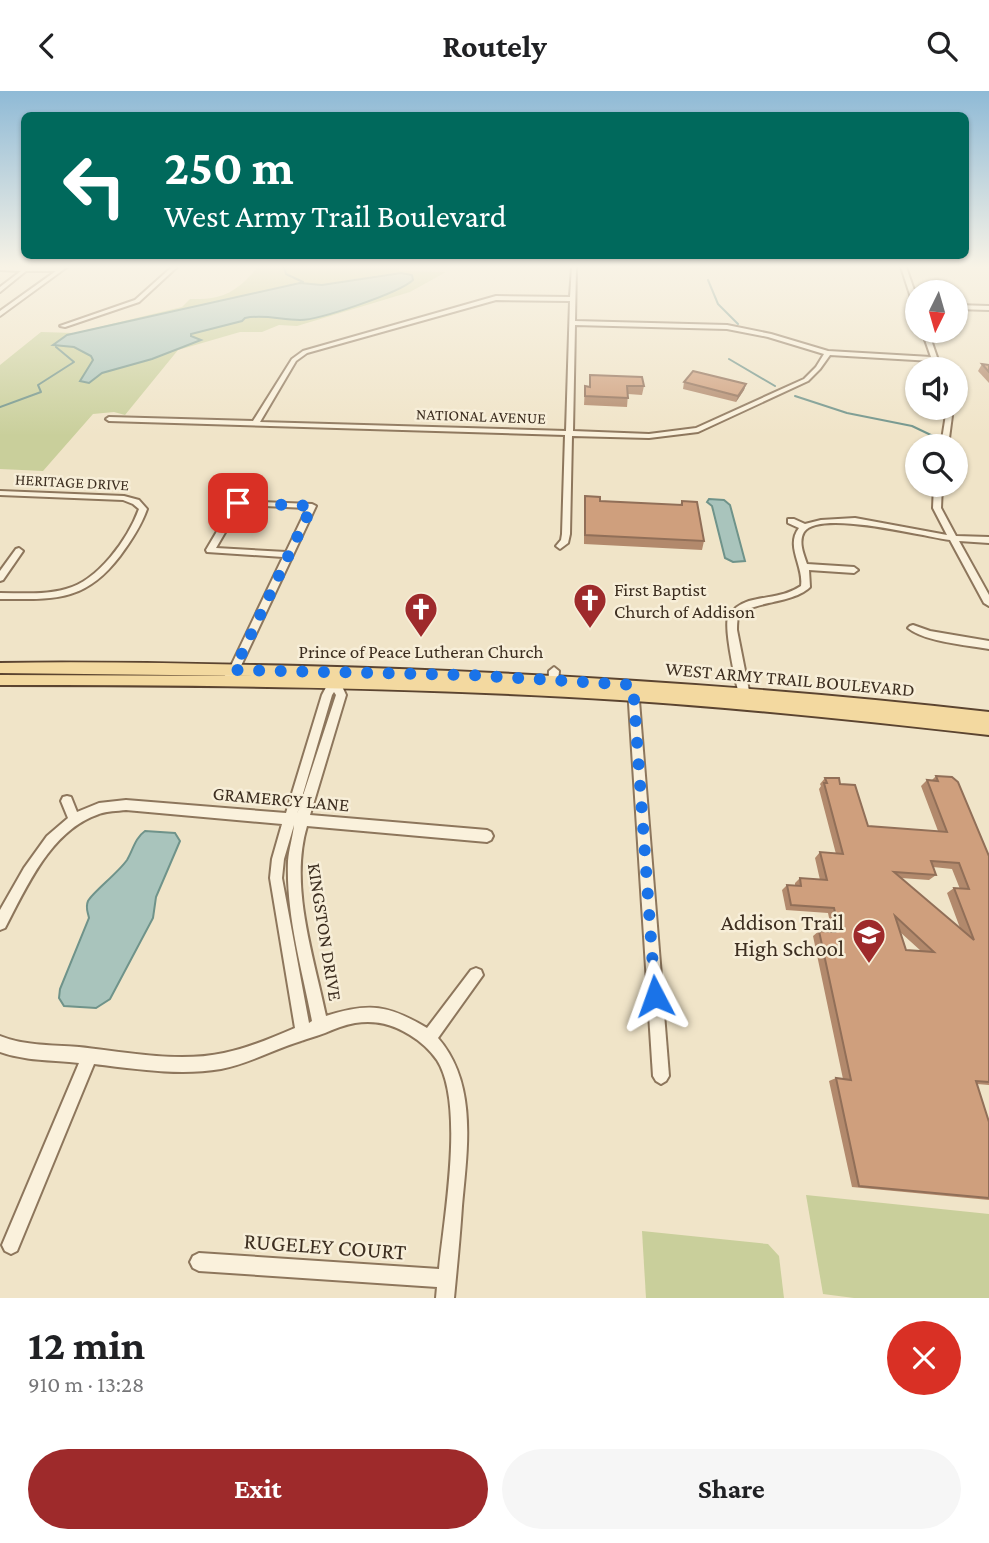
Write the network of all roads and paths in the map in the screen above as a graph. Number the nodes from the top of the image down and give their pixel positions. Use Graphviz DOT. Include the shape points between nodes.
graph roads {
  1 [pos="71,323"];
  2 [pos="406,323"];
  3 [pos="572,323"];
  4 [pos="585,323"];
  5 [pos="63,326"];
  6 [pos="828,353"];
  7 [pos="905,357"];
  8 [pos="109,419"];
  9 [pos="256,423"];
  10 [pos="569,432"];
  11 [pos="0,493"];
  12 [pos="937,497"];
  13 [pos="154,501"];
  14 [pos="141,505"];
  15 [pos="791,520"];
  16 [pos="804,527"];
  17 [pos="989,540"];
  18 [pos="955,541"];
  19 [pos="560,546"];
  20 [pos="19,551"];
  21 [pos="289,555"];
  22 [pos="805,567"];
  23 [pos="855,570"];
  24 [pos="0,578"];
  25 [pos="0,596"];
  26 [pos="989,603"];
  27 [pos="913,628"];
  28 [pos="989,645"];
  29 [pos="74,667"];
  30 [pos="0,668"];
  31 [pos="231,675"];
  32 [pos="337,678"];
  33 [pos="0,680"];
  34 [pos="66,680"];
  35 [pos="634,691"];
  36 [pos="746,699"];
  37 [pos="988,726"];
  38 [pos="67,801"];
  39 [pos="296,820"];
  40 [pos="75,821"];
  41 [pos="487,836"];
  42 [pos="298,903"];
  43 [pos="281,909"];
  44 [pos="0,923"];
  45 [pos="476,975"];
  46 [pos="321,1027"];
  47 [pos="303,1033"];
  48 [pos="429,1038"];
  49 [pos="0,1044"];
  50 [pos="90,1056"];
  51 [pos="661,1076"];
  52 [pos="11,1245"];
  53 [pos="199,1262"];
  54 [pos="447,1279"];
  55 [pos="444,1298"];
  1 -- 5 [label="street"];
  2 -- 9 [label="street" via="305,352 294,360"];
  3 -- 10 [label="street"];
  4 -- 6 [label="street" via="727,327"];
  6 -- 7 [label="street"];
  6 -- 10 [label="street, NATIONAL AVENUE" via="800,384 698,430 656,436"];
  8 -- 9 [label="street, NATIONAL AVENUE"];
  9 -- 10 [label="street, NATIONAL AVENUE"];
  10 -- 19 [label="street" via="566,534"];
  11 -- 14 [label="street, HERITAGE DRIVE" via="124,498"];
  12 -- 18 [label="street" via="937,508"];
  13 -- 14 [label="street, HERITAGE DRIVE"];
  14 -- 25 [label="street, HERITAGE DRIVE" via="138,524 85,593"];
  15 -- 16 [label="street"];
  16 -- 18 [label="street" via="824,521 878,523"];
  16 -- 22 [label="street" via="797,541"];
  17 -- 18 [label="street"];
  18 -- 26 [label="street"];
  20 -- 24 [label="street"];
  21 -- 21 [label="street" via="312,506 238,503 211,550"];
  21 -- 31 [label="street"];
  22 -- 23 [label="street"];
  22 -- 36 [label="street" via="807,579 800,592 785,599 747,604 734,617 732,631"];
  27 -- 28 [label="street"];
  29 -- 30 [label="main road, WEST ARMY TRAIL BOULEVARD"];
  29 -- 31 [label="main road, WEST ARMY TRAIL BOULEVARD"];
  29 -- 34 [label="main road"];
  31 -- 32 [label="main road, WEST ARMY TRAIL BOULEVARD"];
  31 -- 34 [label="main road, WEST ARMY TRAIL BOULEVARD"];
  32 -- 35 [label="main road, WEST ARMY TRAIL BOULEVARD" via="553,681"];
  32 -- 39 [label="street, KINGSTON DRIVE" via="327,695"];
  33 -- 34 [label="main road, WEST ARMY TRAIL BOULEVARD"];
  35 -- 36 [label="main road, WEST ARMY TRAIL BOULEVARD"];
  35 -- 51 [label="street"];
  36 -- 37 [label="main road, WEST ARMY TRAIL BOULEVARD" via="859,707"];
  38 -- 40 [label="street"];
  39 -- 40 [label="street, GRAMERCY LANE" via="126,805 99,808"];
  39 -- 41 [label="street, GRAMERCY LANE"];
  39 -- 42 [label="street, KINGSTON DRIVE" via="293,860"];
  39 -- 43 [label="street, KINGSTON DRIVE" via="278,859"];
  40 -- 44 [label="street" via="37,858"];
  42 -- 43 [label="street"];
  42 -- 46 [label="street, KINGSTON DRIVE"];
  43 -- 47 [label="street, KINGSTON DRIVE"];
  45 -- 48 [label="street"];
  46 -- 47 [label="street"];
  46 -- 48 [label="street" via="375,1014"];
  47 -- 50 [label="street" via="221,1062"];
  48 -- 54 [label="street" via="455,1083 460,1117"];
  49 -- 50 [label="street"];
  50 -- 52 [label="street"];
  53 -- 54 [label="street, RUGELEY COURT"];
  54 -- 55 [label="street"];
}
